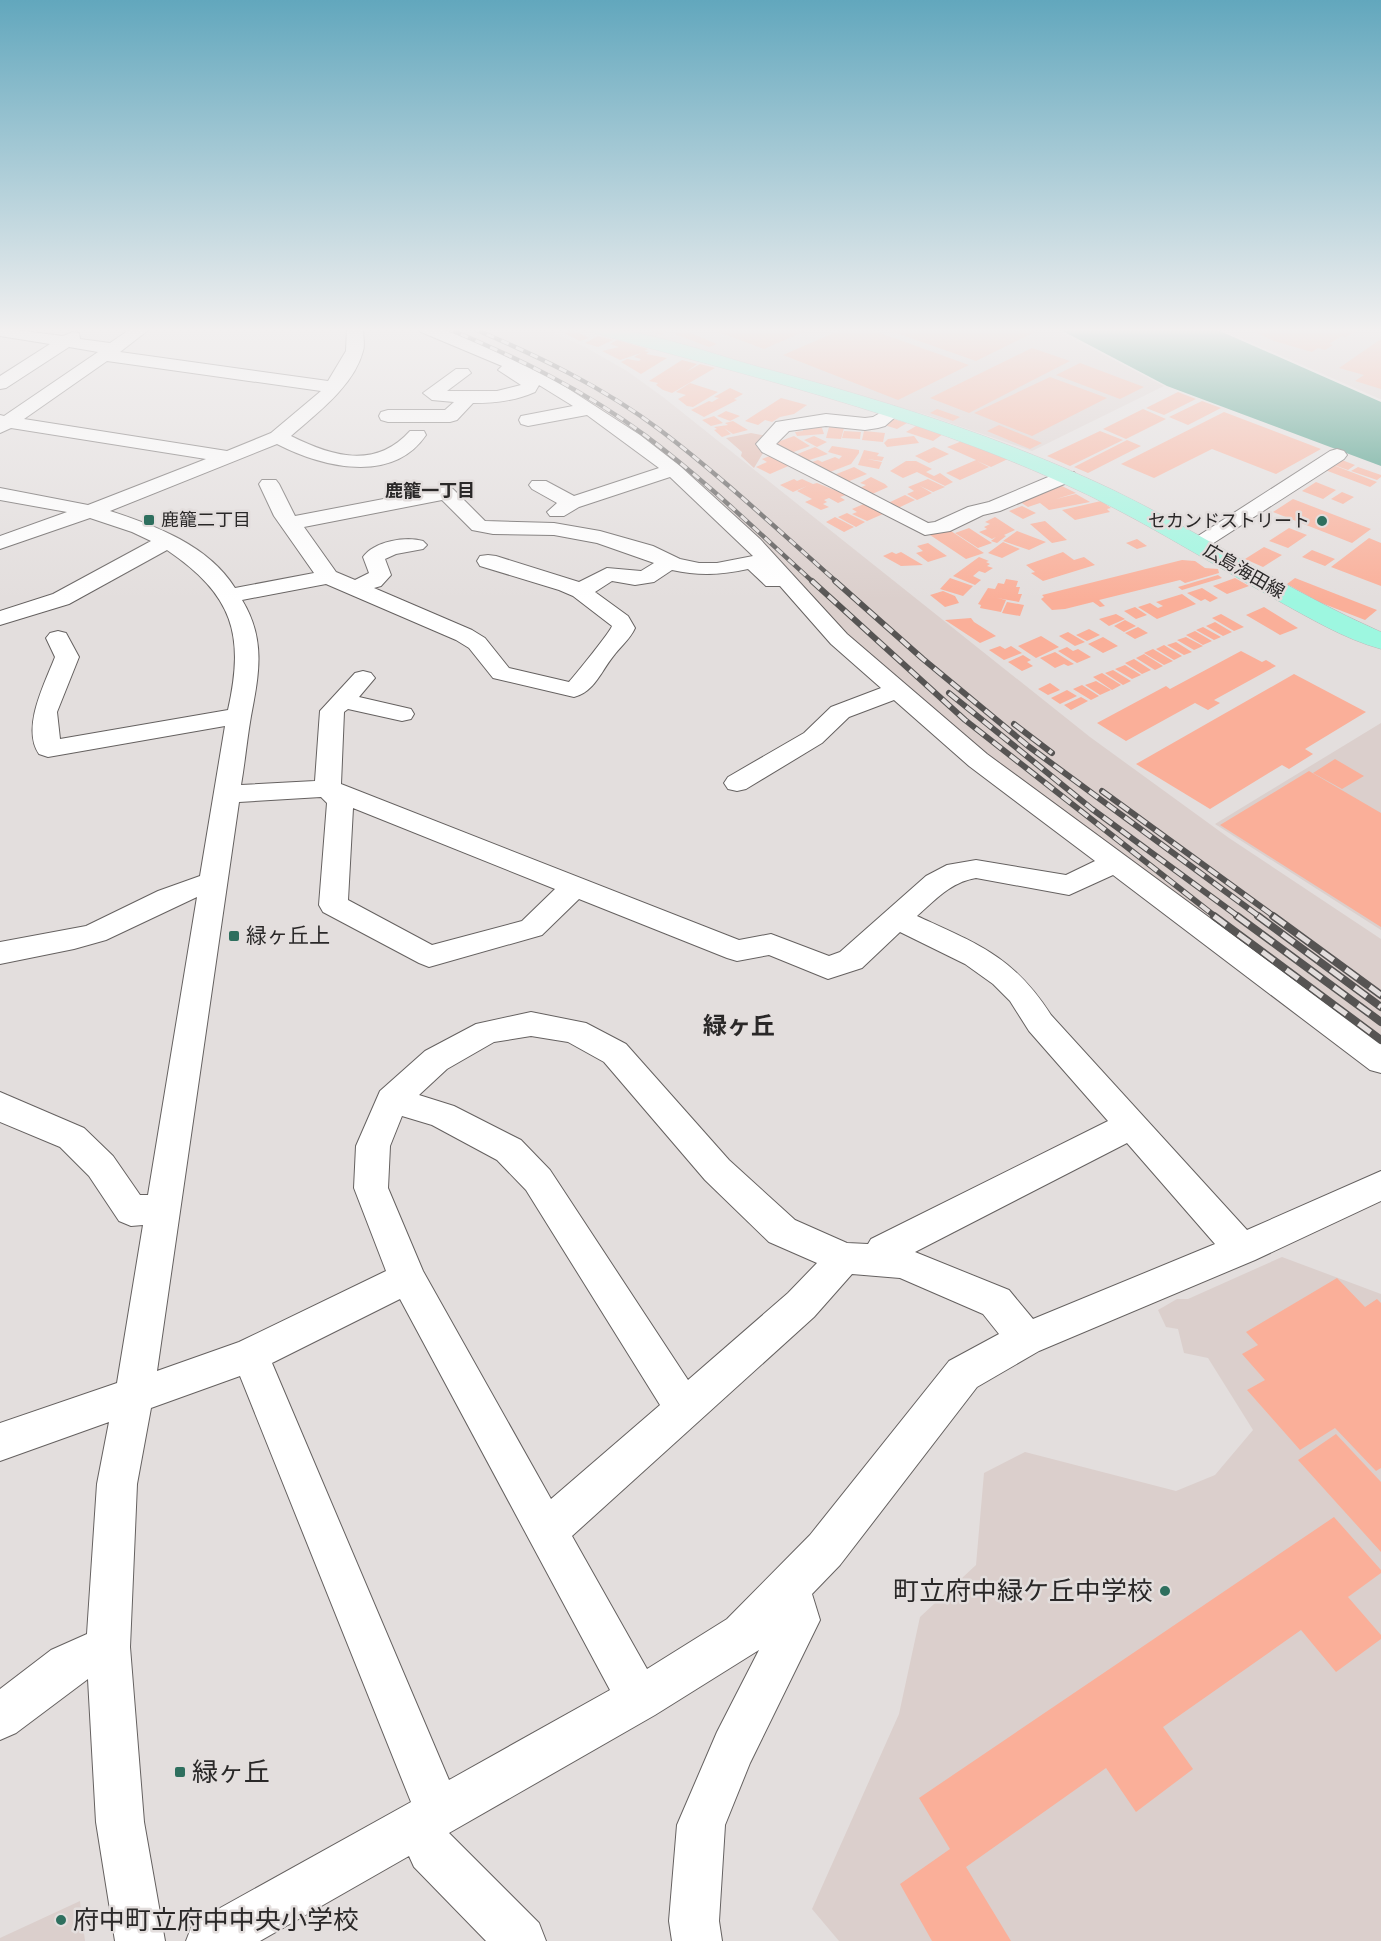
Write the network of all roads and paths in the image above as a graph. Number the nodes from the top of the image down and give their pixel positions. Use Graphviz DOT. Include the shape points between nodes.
graph roads {
  1 [pos="298,419"];
  2 [pos="536,419"];
  3 [pos="603,419"];
  4 [pos="883,419"];
  5 [pos="912,419"];
  6 [pos="528,420"];
  7 [pos="2,423"];
  8 [pos="417,435"];
  9 [pos="278,437"];
  10 [pos="1337,455"];
  11 [pos="228,457"];
  12 [pos="673,471"];
  13 [pos="1067,476"];
  14 [pos="269,484"];
  15 [pos="539,484"];
  16 [pos="0,494"];
  17 [pos="90,512"];
  18 [pos="290,523"];
  19 [pos="168,541"];
  20 [pos="0,543"];
  21 [pos="1196,543"];
  22 [pos="416,545"];
  23 [pos="488,561"];
  24 [pos="669,562"];
  25 [pos="328,577"];
  26 [pos="791,586"];
  27 [pos="353,589"];
  28 [pos="580,591"];
  29 [pos="230,596"];
  30 [pos="0,618"];
  31 [pos="58,638"];
  32 [pos="1381,641"];
  33 [pos="363,678"];
  34 [pos="898,690"];
  35 [pos="342,700"];
  36 [pos="402,714"];
  37 [pos="239,716"];
  38 [pos="737,783"];
  39 [pos="328,788"];
  40 [pos="228,794"];
  41 [pos="1114,863"];
  42 [pos="215,883"];
  43 [pos="573,887"];
  44 [pos="897,920"];
  45 [pos="0,953"];
  46 [pos="1381,1061"];
  47 [pos="392,1100"];
  48 [pos="0,1105"];
  49 [pos="1131,1125"];
  50 [pos="1381,1185"];
  51 [pos="163,1208"];
  52 [pos="1242,1249"];
  53 [pos="860,1259"];
  54 [pos="407,1278"];
  55 [pos="1026,1339"];
  56 [pos="250,1354"];
  57 [pos="134,1397"];
  58 [pos="684,1408"];
  59 [pos="0,1442"];
  60 [pos="546,1531"];
  61 [pos="789,1587"];
  62 [pos="108,1647"];
  63 [pos="639,1699"];
  64 [pos="0,1717"];
  65 [pos="430,1817"];
  66 [pos="140,1941"];
  67 [pos="211,1941"];
  68 [pos="521,1941"];
  69 [pos="697,1941"];
  1 -- 9 [label="street"];
  2 -- 6 [label="street"];
  3 -- 12 [label="street"];
  4 -- 13 [label="street" via="865,424 826,420 783,426 765,444 925,529 937,530 982,508"];
  5 -- 13 [label="main road, 広島海田線" via="988,443"];
  7 -- 11 [label="street"];
  8 -- 9 [label="street" via="411,444 368,461 324,458"];
  9 -- 11 [label="street"];
  10 -- 21 [label="street"];
  11 -- 17 [label="street"];
  12 -- 15 [label="street" via="564,508"];
  12 -- 26 [label="street" via="753,543"];
  13 -- 21 [label="main road, 広島海田線"];
  14 -- 18 [label="street"];
  16 -- 17 [label="street"];
  17 -- 19 [label="street"];
  17 -- 20 [label="street"];
  18 -- 24 [label="street" via="446,492 479,526 554,529 600,537"];
  18 -- 25 [label="street"];
  19 -- 29 [label="street" via="207,569"];
  19 -- 30 [label="street" via="61,599"];
  21 -- 32 [label="main road, 広島海田線" via="1266,584"];
  22 -- 27 [label="street" via="381,552 374,557 381,575"];
  23 -- 28 [label="street" via="547,576"];
  24 -- 26 [label="street" via="717,569 752,562 781,588"];
  24 -- 28 [label="street" via="646,577 608,575"];
  25 -- 27 [label="street"];
  25 -- 29 [label="street"];
  26 -- 34 [label="street" via="839,639"];
  27 -- 28 [label="street" via="464,635 477,643 501,673 574,690 624,628 621,621"];
  29 -- 37 [label="street" via="242,621 249,659"];
  31 -- 37 [label="street" via="67,657 45,712 48,749"];
  33 -- 35 [label="street"];
  34 -- 38 [label="street" via="840,712 813,738"];
  34 -- 41 [label="street" via="978,760"];
  35 -- 36 [label="street"];
  35 -- 39 [label="street" via="332,711"];
  37 -- 40 [label="street"];
  39 -- 40 [label="street"];
  39 -- 43 [label="street"];
  39 -- 43 [label="street" via="340,802 333,905 429,956 532,928"];
  40 -- 42 [label="street"];
  41 -- 44 [label="street" via="1070,885 976,869 957,872 936,883"];
  41 -- 46 [label="street"];
  42 -- 45 [label="street" via="190,886 94,933"];
  42 -- 51 [label="street"];
  43 -- 44 [label="street" via="737,951 771,944 828,968 851,960"];
  44 -- 49 [label="street" via="993,967 1018,990 1040,1023"];
  47 -- 53 [label="street" via="436,1060 487,1032 531,1024 575,1030 615,1053 717,1170 782,1231"];
  47 -- 54 [label="street" via="373,1146 371,1188"];
  47 -- 58 [label="street" via="442,1115 509,1150 538,1180"];
  48 -- 51 [label="street" via="16,1117 60,1131 93,1154 130,1211"];
  49 -- 52 [label="street"];
  49 -- 53 [label="street"];
  50 -- 52 [label="street"];
  51 -- 57 [label="street"];
  52 -- 55 [label="street"];
  53 -- 55 [label="street" via="903,1263 996,1302"];
  53 -- 58 [label="street" via="801,1305"];
  54 -- 56 [label="street"];
  54 -- 60 [label="street"];
  55 -- 61 [label="street" via="963,1374 825,1550"];
  56 -- 57 [label="street"];
  56 -- 65 [label="street"];
  57 -- 59 [label="street"];
  57 -- 62 [label="street" via="117,1484"];
  58 -- 60 [label="street"];
  60 -- 63 [label="street"];
  61 -- 63 [label="street" via="743,1635"];
  61 -- 69 [label="street" via="798,1620 733,1748 701,1825 694,1921"];
  62 -- 64 [label="street" via="68,1666"];
  62 -- 66 [label="street" via="120,1822"];
  63 -- 65 [label="street"];
  65 -- 67 [label="street"];
  65 -- 68 [label="street" via="430,1850"];
}
